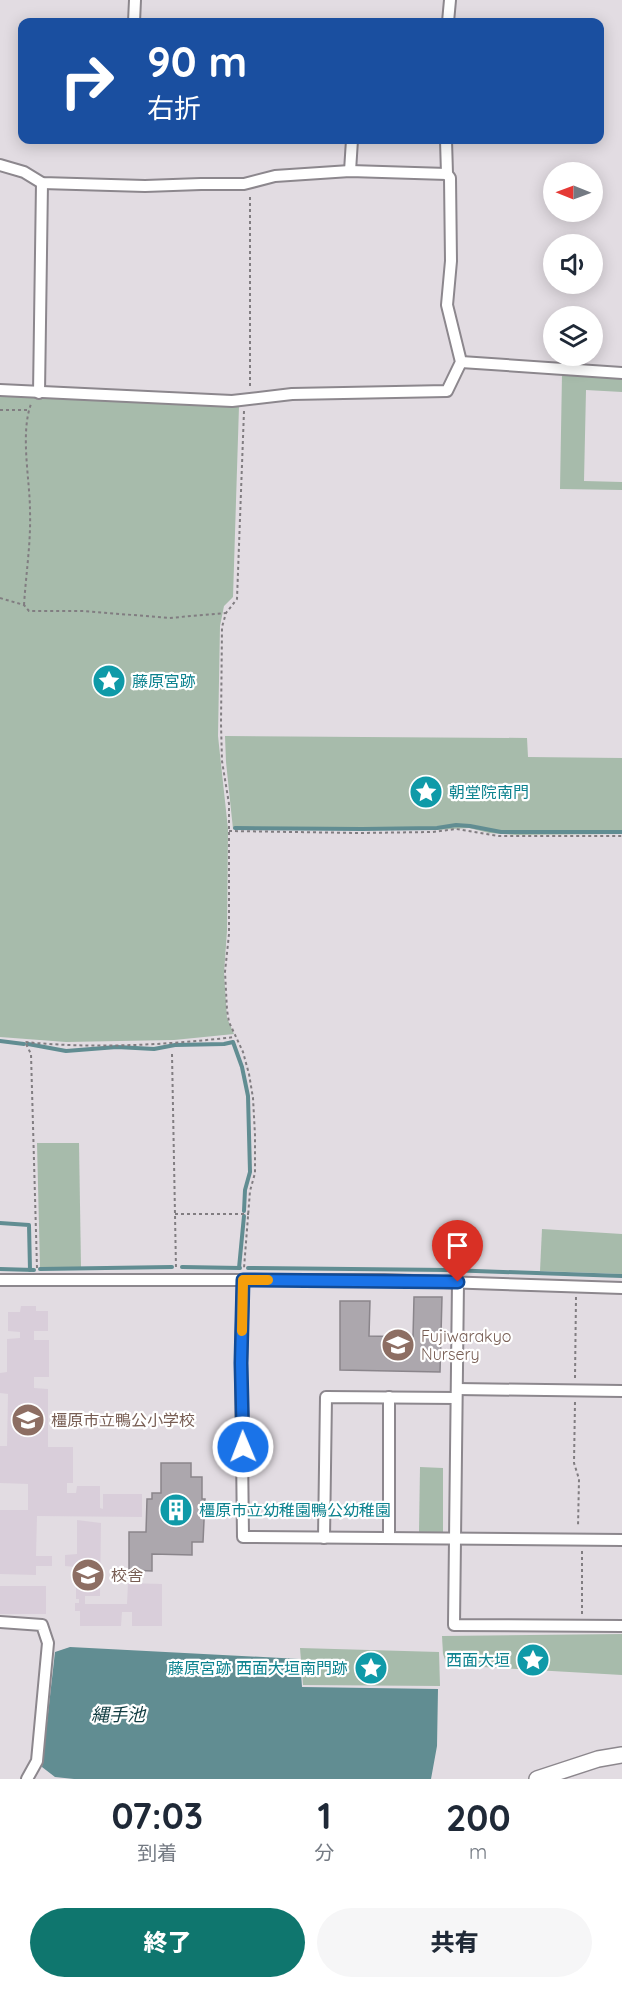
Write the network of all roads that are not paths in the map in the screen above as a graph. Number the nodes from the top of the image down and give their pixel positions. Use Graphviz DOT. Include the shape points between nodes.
graph roads {
  1 [pos="135,0"];
  2 [pos="450,0"];
  3 [pos="134,18"];
  4 [pos="448,18"];
  5 [pos="351,144"];
  6 [pos="446,144"];
  7 [pos="0,165"];
  8 [pos="350,171"];
  9 [pos="447,174"];
  10 [pos="42,183"];
  11 [pos="461,362"];
  12 [pos="622,373"];
  13 [pos="0,390"];
  14 [pos="37,393"];
  15 [pos="0,1280"];
  16 [pos="243,1280"];
  17 [pos="458,1282"];
  18 [pos="622,1288"];
  19 [pos="622,1390"];
  20 [pos="456,1394"];
  21 [pos="389,1398"];
  22 [pos="324,1538"];
  23 [pos="389,1538"];
  24 [pos="455,1539"];
  25 [pos="622,1540"];
  26 [pos="0,1622"];
  27 [pos="622,1626"];
  28 [pos="622,1755"];
  29 [pos="27,1779"];
  30 [pos="537,1779"];
  1 -- 3 [label="street"];
  2 -- 4 [label="street"];
  5 -- 8 [label="street"];
  6 -- 9 [label="street"];
  7 -- 10 [label="street" via="24,172"];
  8 -- 9 [label="street"];
  8 -- 10 [label="street" via="274,176 250,184"];
  9 -- 11 [label="street" via="452,214 447,305"];
  10 -- 14 [label="street"];
  11 -- 12 [label="street"];
  11 -- 14 [label="street" via="447,391 337,392 232,401"];
  13 -- 14 [label="street"];
  15 -- 16 [label="street"];
  16 -- 17 [label="street"];
  16 -- 22 [label="street" via="243,1537"];
  17 -- 18 [label="street"];
  17 -- 20 [label="street"];
  19 -- 20 [label="street"];
  20 -- 21 [label="street"];
  20 -- 24 [label="street"];
  21 -- 22 [label="street" via="326,1397"];
  21 -- 23 [label="street"];
  22 -- 23 [label="street"];
  23 -- 24 [label="street"];
  24 -- 25 [label="street"];
  24 -- 27 [label="street" via="454,1624"];
  26 -- 29 [label="street" via="42,1624 48,1643 37,1761"];
  28 -- 30 [label="main road"];
}
